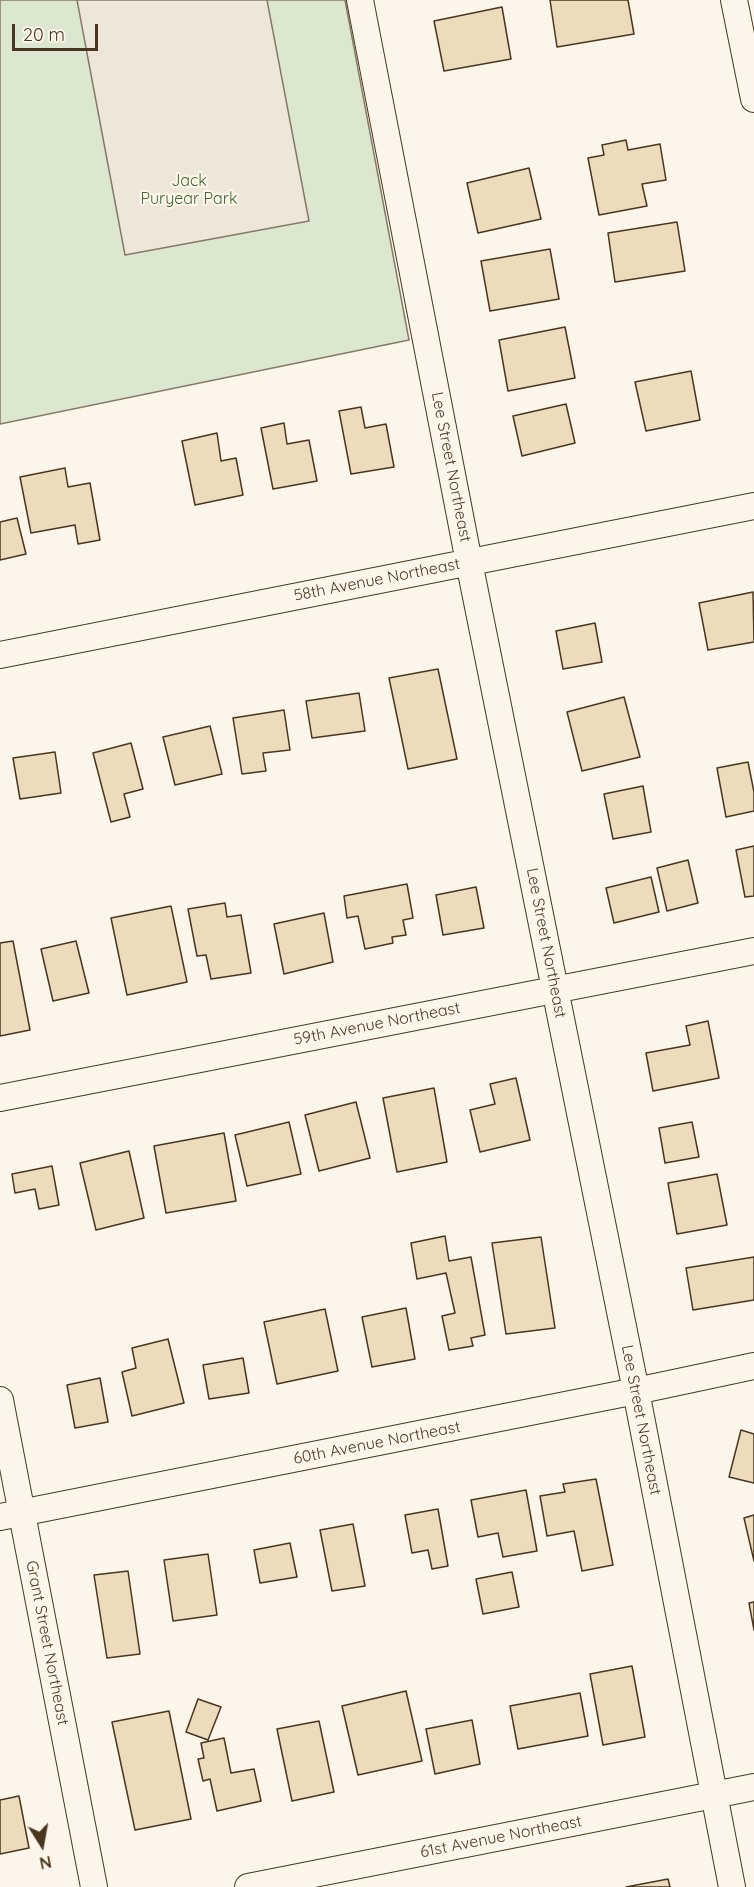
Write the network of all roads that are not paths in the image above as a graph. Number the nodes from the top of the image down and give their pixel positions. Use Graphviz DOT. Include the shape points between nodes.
graph roads {
  1 [pos="360,0"];
  2 [pos="734,0"];
  3 [pos="754,99"];
  4 [pos="754,506"];
  5 [pos="469,562"];
  6 [pos="0,655"];
  7 [pos="754,951"];
  8 [pos="556,990"];
  9 [pos="0,1098"];
  10 [pos="754,1366"];
  11 [pos="636,1391"];
  12 [pos="0,1400"];
  13 [pos="11,1515"];
  14 [pos="754,1787"];
  15 [pos="713,1796"];
  16 [pos="94,1887"];
  17 [pos="248,1887"];
  18 [pos="732,1887"];
  1 -- 5 [label="street, Lee Street Northeast"];
  2 -- 3 [label="street"];
  4 -- 5 [label="street, 58th Avenue Northeast"];
  5 -- 6 [label="street, 58th Avenue Northeast"];
  5 -- 8 [label="street, Lee Street Northeast"];
  7 -- 8 [label="street, 59th Avenue Northeast"];
  8 -- 9 [label="street, 59th Avenue Northeast"];
  8 -- 11 [label="street, Lee Street Northeast"];
  10 -- 11 [label="street, 60th Avenue Northeast"];
  11 -- 13 [label="street, 60th Avenue Northeast"];
  11 -- 15 [label="street, Lee Street Northeast"];
  12 -- 13 [label="street, Grant Street Northeast"];
  13 -- 16 [label="street, Grant Street Northeast"];
  14 -- 15 [label="street, 61st Avenue Northeast"];
  15 -- 17 [label="street, 61st Avenue Northeast"];
  15 -- 18 [label="street, Lee Street Northeast"];
}
